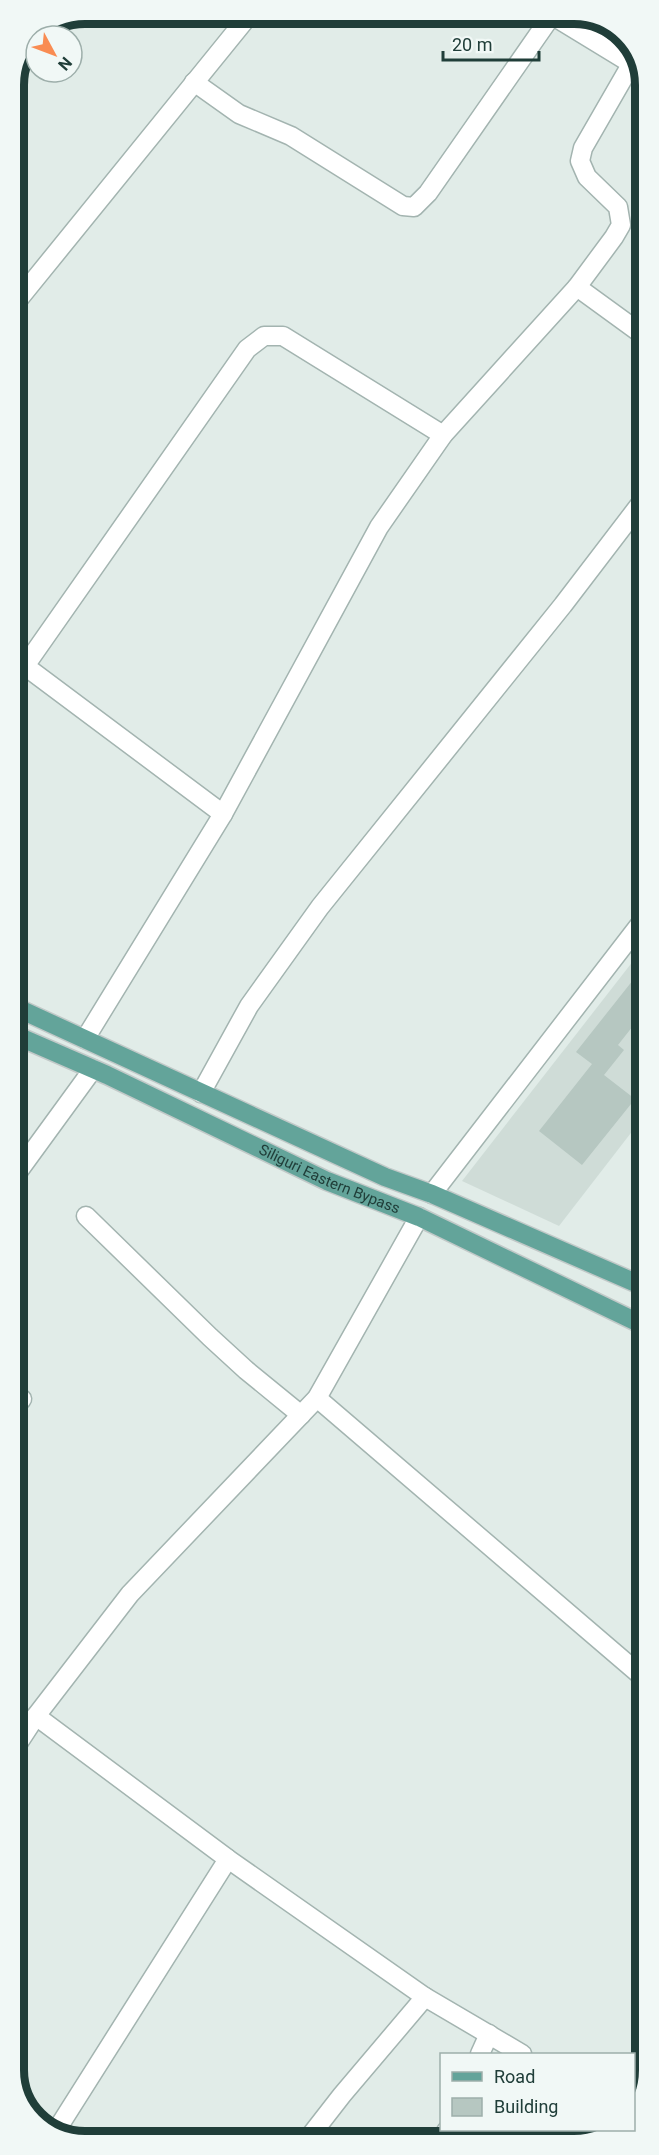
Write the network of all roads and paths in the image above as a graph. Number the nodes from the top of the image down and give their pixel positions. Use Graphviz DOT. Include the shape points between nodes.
graph roads {
  1 [pos="242,24"];
  2 [pos="544,24"];
  3 [pos="569,24"];
  4 [pos="628,56"];
  5 [pos="631,65"];
  6 [pos="194,82"];
  7 [pos="577,287"];
  8 [pos="24,293"];
  9 [pos="635,328"];
  10 [pos="443,435"];
  11 [pos="635,511"];
  12 [pos="24,656"];
  13 [pos="24,665"];
  14 [pos="223,814"];
  15 [pos="635,931"];
  16 [pos="24,1011"];
  17 [pos="24,1039"];
  18 [pos="85,1039"];
  19 [pos="93,1069"];
  20 [pos="201,1093"];
  21 [pos="24,1164"];
  22 [pos="432,1194"];
  23 [pos="86,1216"];
  24 [pos="419,1217"];
  25 [pos="635,1283"];
  26 [pos="635,1321"];
  27 [pos="317,1398"];
  28 [pos="301,1414"];
  29 [pos="635,1670"];
  30 [pos="36,1716"];
  31 [pos="24,1734"];
  32 [pos="228,1859"];
  33 [pos="425,1996"];
  34 [pos="489,2034"];
  35 [pos="481,2053"];
  36 [pos="519,2053"];
  37 [pos="60,2125"];
  38 [pos="314,2131"];
  1 -- 6 [label="street"];
  2 -- 6 [label="street" via="428,193 414,207 403,206 291,136 239,114"];
  3 -- 4 [label="street"];
  5 -- 7 [label="street" via="583,148 580,161 587,177 618,207 621,225"];
  6 -- 8 [label="street"];
  7 -- 9 [label="street"];
  7 -- 10 [label="street"];
  10 -- 12 [label="street" via="283,336 264,336 246,349"];
  10 -- 14 [label="street" via="379,527"];
  11 -- 20 [label="street" via="320,907 249,1006"];
  13 -- 14 [label="street"];
  14 -- 18 [label="street"];
  15 -- 22 [label="street"];
  16 -- 18 [label="main road, Siliguri Eastern Bypass"];
  17 -- 19 [label="main road, Siliguri Eastern Bypass"];
  18 -- 20 [label="main road, Siliguri Eastern Bypass"];
  19 -- 21 [label="street"];
  19 -- 24 [label="main road, Siliguri Eastern Bypass" via="327,1180"];
  20 -- 22 [label="main road, Siliguri Eastern Bypass" via="385,1177"];
  22 -- 24 [label="main road"];
  22 -- 25 [label="main road, Siliguri Eastern Bypass"];
  23 -- 28 [label="street" via="210,1337"];
  24 -- 26 [label="main road, Siliguri Eastern Bypass"];
  24 -- 27 [label="street"];
  27 -- 28 [label="street"];
  27 -- 29 [label="street"];
  28 -- 30 [label="street" via="130,1594"];
  30 -- 31 [label="street"];
  30 -- 32 [label="street"];
  32 -- 33 [label="street"];
  32 -- 37 [label="street"];
  33 -- 34 [label="street"];
  33 -- 38 [label="street"];
  34 -- 35 [label="street"];
  34 -- 36 [label="street"];
}
